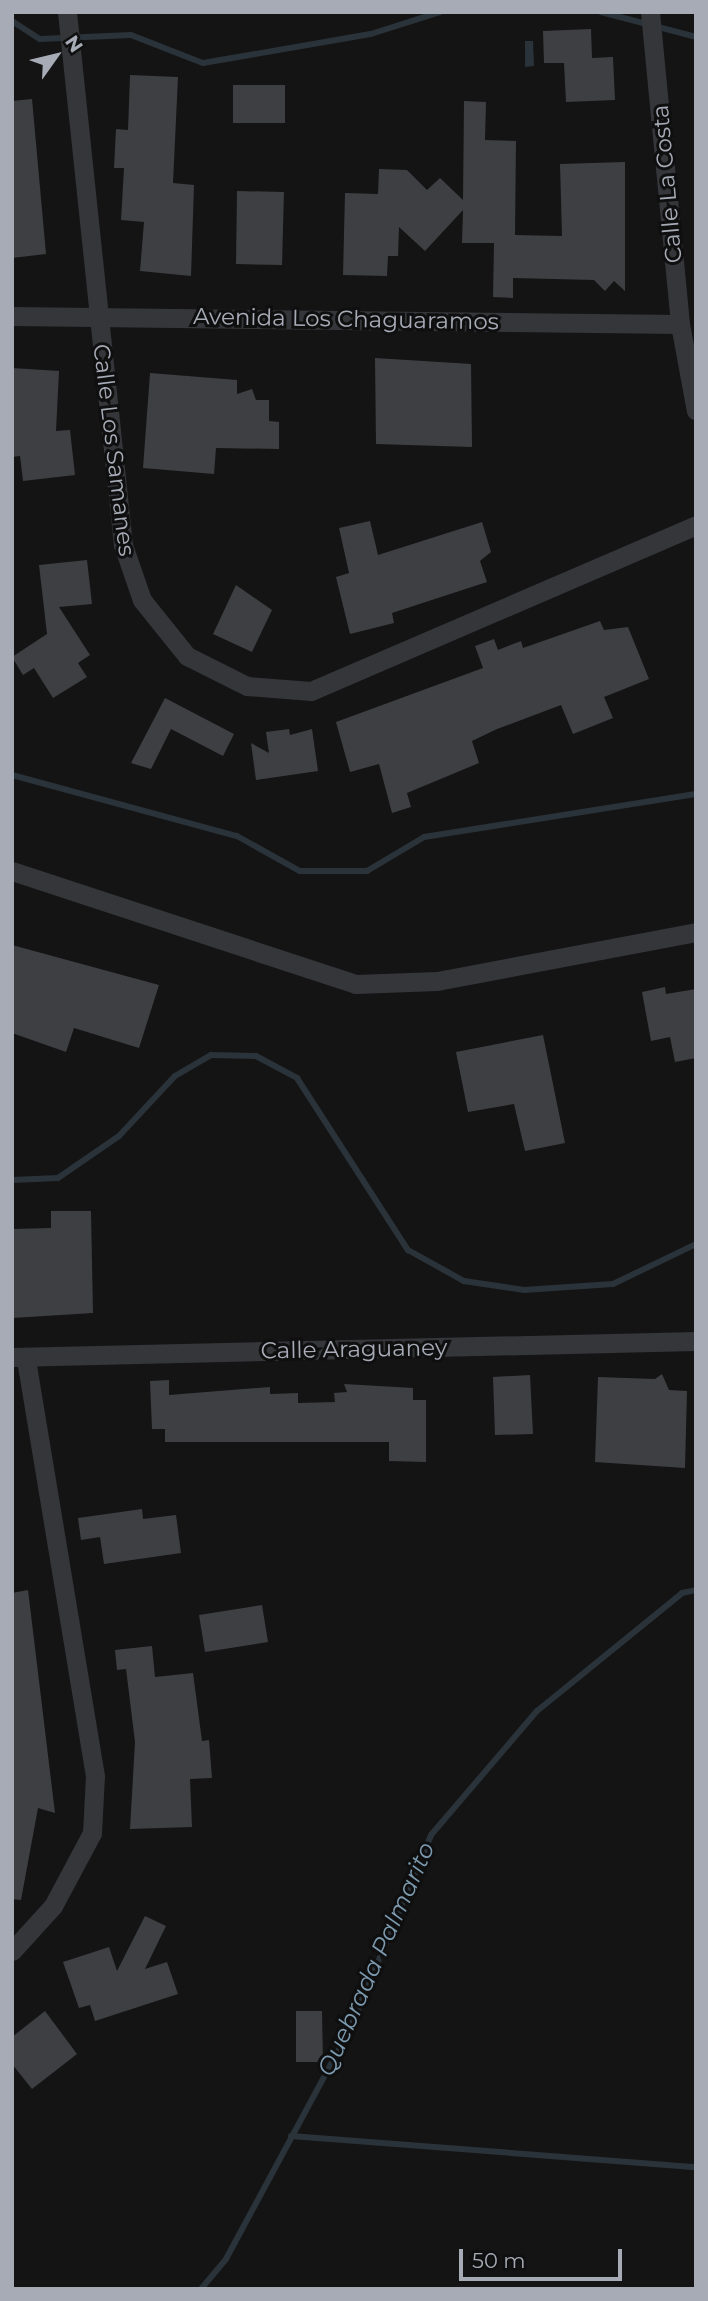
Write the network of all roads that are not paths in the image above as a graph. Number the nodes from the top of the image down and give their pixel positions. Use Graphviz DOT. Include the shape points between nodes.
graph roads {
  1 [pos="67,12"];
  2 [pos="650,12"];
  3 [pos="97,315"];
  4 [pos="12,316"];
  5 [pos="680,324"];
  6 [pos="696,411"];
  7 [pos="696,525"];
  8 [pos="12,871"];
  9 [pos="696,932"];
  10 [pos="696,1341"];
  11 [pos="19,1357"];
  12 [pos="12,1951"];
  1 -- 3 [label="street, Calle Los Samanes"];
  2 -- 5 [label="street, Calle La Costa"];
  3 -- 4 [label="street, Avenida Los Chaguaramos"];
  3 -- 5 [label="street, Avenida Los Chaguaramos"];
  3 -- 7 [label="street, Calle Los Samanes" via="123,545 142,600 187,656 247,686 293,694 329,686"];
  5 -- 6 [label="street, Calle La Costa"];
  8 -- 9 [label="street" via="356,984 437,981"];
  10 -- 11 [label="street, Calle Araguaney"];
  11 -- 12 [label="street" via="95,1776 92,1833 53,1906"];
}
